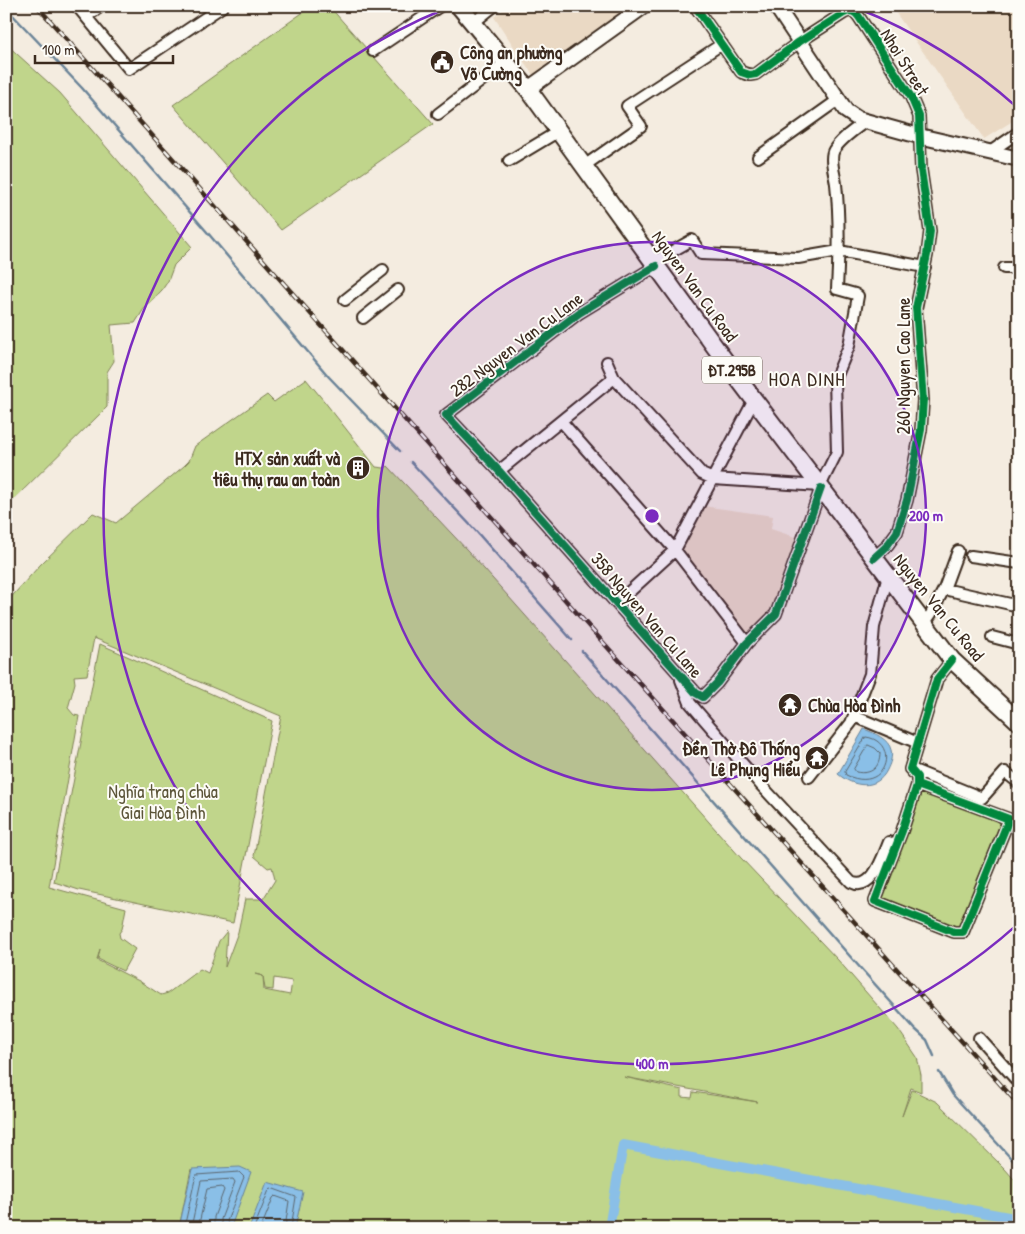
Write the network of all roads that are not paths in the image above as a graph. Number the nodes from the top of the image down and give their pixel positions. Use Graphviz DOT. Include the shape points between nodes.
graph roads {
  1 [pos="77,6"];
  2 [pos="101,6"];
  3 [pos="440,6"];
  4 [pos="459,6"];
  5 [pos="494,6"];
  6 [pos="644,6"];
  7 [pos="695,6"];
  8 [pos="776,6"];
  9 [pos="216,8"];
  10 [pos="86,17"];
  11 [pos="473,23"];
  12 [pos="799,42"];
  13 [pos="722,44"];
  14 [pos="374,52"];
  15 [pos="506,62"];
  16 [pos="528,89"];
  17 [pos="838,100"];
  18 [pos="438,114"];
  19 [pos="866,121"];
  20 [pos="559,131"];
  21 [pos="1019,132"];
  22 [pos="919,136"];
  23 [pos="990,152"];
  24 [pos="758,157"];
  25 [pos="1019,159"];
  26 [pos="509,162"];
  27 [pos="584,166"];
  28 [pos="839,251"];
  29 [pos="655,264"];
  30 [pos="925,267"];
  31 [pos="1004,268"];
  32 [pos="1019,268"];
  33 [pos="382,270"];
  34 [pos="398,290"];
  35 [pos="345,300"];
  36 [pos="363,318"];
  37 [pos="607,362"];
  38 [pos="614,378"];
  39 [pos="754,400"];
  40 [pos="446,415"];
  41 [pos="562,421"];
  42 [pos="499,470"];
  43 [pos="713,479"];
  44 [pos="820,487"];
  45 [pos="675,550"];
  46 [pos="958,551"];
  47 [pos="971,556"];
  48 [pos="874,558"];
  49 [pos="1019,562"];
  50 [pos="888,576"];
  51 [pos="944,589"];
  52 [pos="617,603"];
  53 [pos="1019,606"];
  54 [pos="924,624"];
  55 [pos="992,637"];
  56 [pos="747,643"];
  57 [pos="1019,644"];
  58 [pos="952,660"];
  59 [pos="677,673"];
  60 [pos="854,716"];
  61 [pos="1019,722"];
  62 [pos="918,743"];
  63 [pos="910,769"];
  64 [pos="809,777"];
  65 [pos="1019,783"];
  66 [pos="917,785"];
  67 [pos="889,842"];
  68 [pos="979,1038"];
  69 [pos="1019,1083"];
  1 -- 10 [label="street"];
  2 -- 10 [label="street"];
  3 -- 14 [label="street"];
  4 -- 11 [label="main road, Nguyen Van Cu Road / ĐT.295B"];
  5 -- 11 [label="street"];
  6 -- 16 [label="main road"];
  7 -- 13 [label="street, Nhoi Street"];
  8 -- 12 [label="main road"];
  9 -- 10 [label="street" via="129,69"];
  11 -- 15 [label="main road, Nguyen Van Cu Road / ĐT.295B"];
  12 -- 13 [label="street, Nhoi Street" via="756,74 750,75 741,72"];
  12 -- 17 [label="main road"];
  12 -- 22 [label="street, Nhoi Street" via="844,13 852,11 857,14 911,97 919,116"];
  13 -- 27 [label="street" via="627,106 640,126"];
  15 -- 16 [label="main road, Nguyen Van Cu Road / ĐT.295B"];
  15 -- 18 [label="street"];
  16 -- 20 [label="main road, Nguyen Van Cu Road / ĐT.295B"];
  17 -- 19 [label="main road" via="846,111"];
  17 -- 24 [label="street"];
  19 -- 22 [label="main road"];
  19 -- 28 [label="street" via="844,139 832,156 839,212"];
  20 -- 26 [label="street"];
  20 -- 27 [label="main road, Nguyen Van Cu Road / ĐT.295B"];
  21 -- 23 [label="street"];
  22 -- 23 [label="main road"];
  22 -- 30 [label="street, 260 Nguyen Cao Lane" via="930,231"];
  23 -- 25 [label="main road"];
  27 -- 29 [label="main road, Nguyen Van Cu Road / ĐT.295B"];
  28 -- 29 [label="street, 282 Nguyen Van Cu Lane" via="798,258 712,255 698,252 692,240"];
  28 -- 30 [label="street"];
  28 -- 44 [label="street, 358 Nguyen Van Cu Lane" via="836,290 858,296 850,346 835,380 836,452"];
  29 -- 39 [label="main road, Nguyen Van Cu Road / ĐT.295B"];
  29 -- 40 [label="street, 282 Nguyen Van Cu Lane" via="579,313"];
  30 -- 48 [label="street, 260 Nguyen Cao Lane" via="916,308 923,400 921,430 897,532"];
  31 -- 32 [label="street"];
  33 -- 35 [label="street"];
  34 -- 36 [label="street"];
  37 -- 38 [label="street"];
  38 -- 41 [label="street"];
  38 -- 43 [label="street" via="702,474"];
  39 -- 43 [label="street"];
  39 -- 44 [label="main road, Nguyen Van Cu Road / ĐT.295B"];
  40 -- 42 [label="street, 358 Nguyen Van Cu Lane"];
  41 -- 42 [label="street"];
  41 -- 45 [label="street"];
  42 -- 52 [label="street, 358 Nguyen Van Cu Lane"];
  43 -- 44 [label="street"];
  43 -- 45 [label="street"];
  44 -- 48 [label="main road, Nguyen Van Cu Road / ĐT.295B"];
  44 -- 56 [label="street, 358 Nguyen Van Cu Lane" via="776,614"];
  45 -- 52 [label="street"];
  45 -- 56 [label="street"];
  46 -- 51 [label="street"];
  47 -- 49 [label="street"];
  48 -- 50 [label="main road, Nguyen Van Cu Road / ĐT.295B"];
  50 -- 54 [label="main road, Nguyen Van Cu Road / ĐT.295B"];
  50 -- 60 [label="street" via="874,627 870,674"];
  51 -- 53 [label="street"];
  51 -- 54 [label="street"];
  52 -- 59 [label="street, 358 Nguyen Van Cu Lane"];
  54 -- 58 [label="main road, Nguyen Van Cu Road / ĐT.295B"];
  55 -- 57 [label="street"];
  56 -- 59 [label="street, 358 Nguyen Van Cu Lane" via="717,684 704,696 699,696"];
  58 -- 61 [label="main road, Nguyen Van Cu Road / ĐT.295B"];
  58 -- 62 [label="street" via="937,680"];
  59 -- 67 [label="street" via="690,703 851,882 861,885 869,879"];
  60 -- 62 [label="street"];
  60 -- 64 [label="street"];
  62 -- 63 [label="street"];
  63 -- 65 [label="street" via="982,798 1005,772"];
  63 -- 66 [label="street" via="917,777"];
  66 -- 66 [label="street" via="875,901 954,932 962,932 1009,819"];
  68 -- 69 [label="street"];
}
